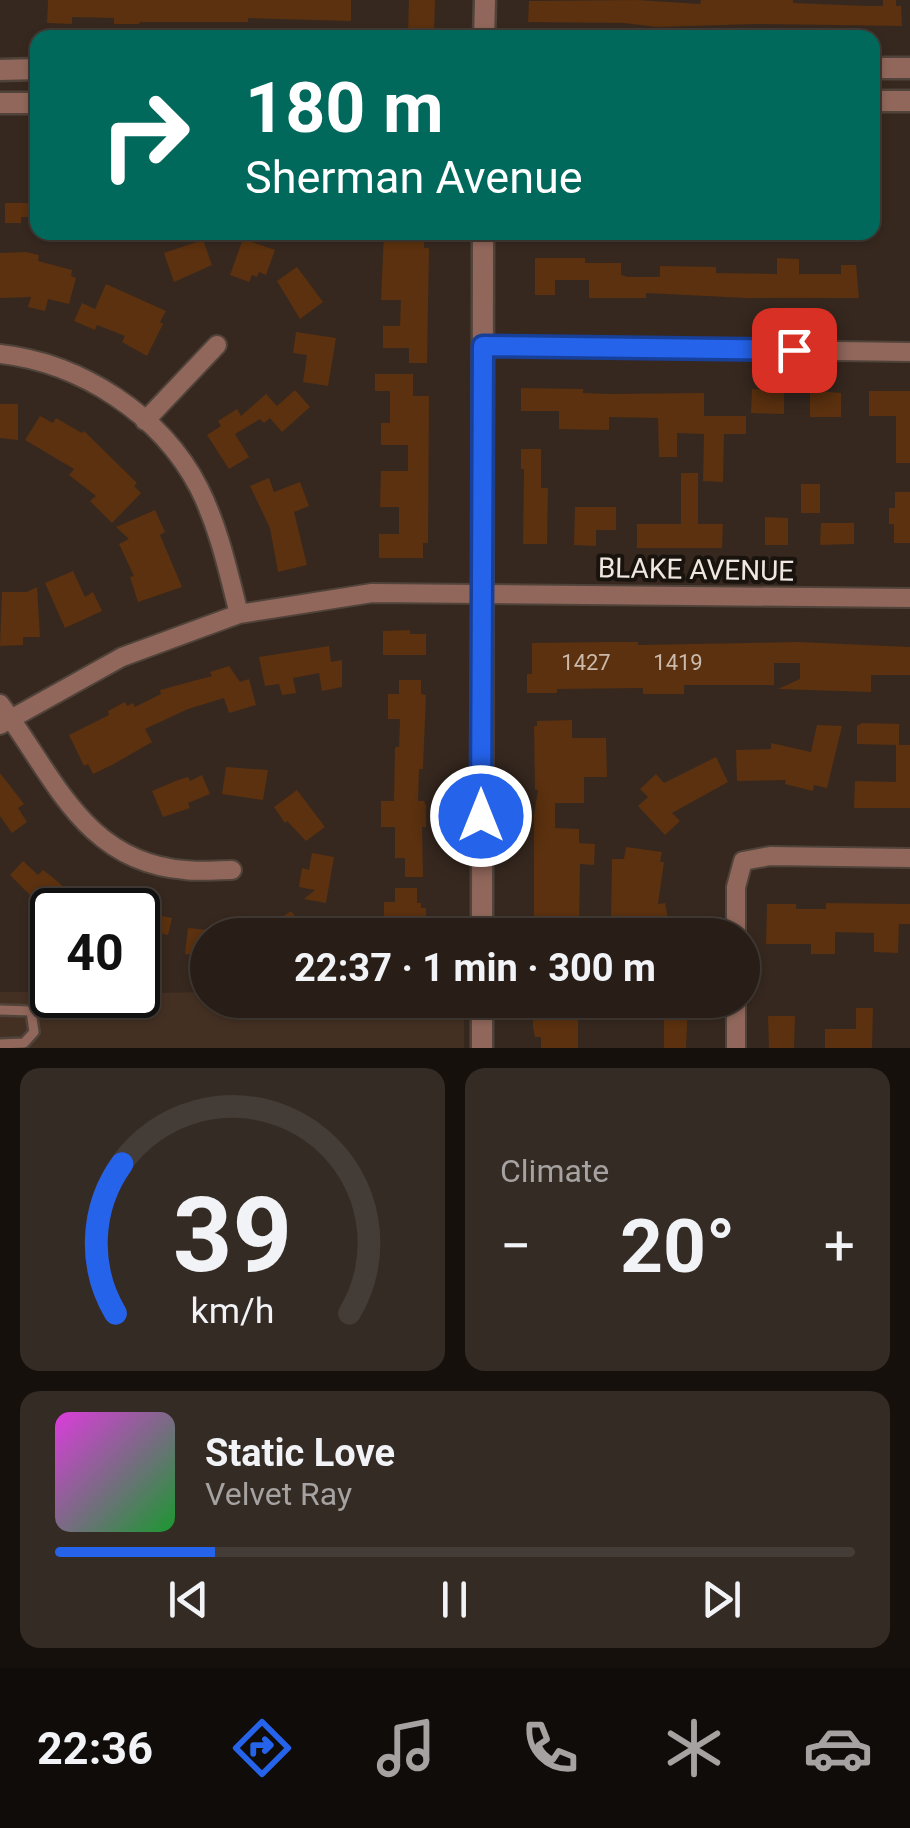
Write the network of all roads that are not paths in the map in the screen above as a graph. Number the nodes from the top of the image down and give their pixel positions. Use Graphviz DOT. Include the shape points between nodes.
graph roads {
  1 [pos="485,0"];
  2 [pos="484,30"];
  3 [pos="880,68"];
  4 [pos="910,68"];
  5 [pos="30,69"];
  6 [pos="0,70"];
  7 [pos="880,100"];
  8 [pos="910,101"];
  9 [pos="0,103"];
  10 [pos="30,103"];
  11 [pos="483,240"];
  12 [pos="217,345"];
  13 [pos="483,346"];
  14 [pos="910,352"];
  15 [pos="0,354"];
  16 [pos="145,421"];
  17 [pos="480,594"];
  18 [pos="910,598"];
  19 [pos="239,614"];
  20 [pos="3,716"];
  21 [pos="910,858"];
  22 [pos="232,870"];
  23 [pos="482,918"];
  24 [pos="736,918"];
  25 [pos="0,1010"];
  26 [pos="482,1018"];
  27 [pos="736,1018"];
  28 [pos="0,1044"];
  29 [pos="482,1048"];
  30 [pos="736,1048"];
  1 -- 2 [label="street"];
  3 -- 4 [label="street"];
  5 -- 6 [label="street"];
  7 -- 8 [label="street"];
  9 -- 10 [label="street"];
  11 -- 13 [label="street"];
  12 -- 16 [label="street"];
  13 -- 14 [label="street"];
  13 -- 17 [label="street"];
  15 -- 16 [label="street" via="58,366 100,386"];
  16 -- 19 [label="street" via="198,486"];
  17 -- 18 [label="street, BLAKE AVENUE"];
  17 -- 19 [label="street, BLAKE AVENUE" via="372,593"];
  17 -- 23 [label="street"];
  19 -- 20 [label="street, BLAKE AVENUE" via="122,657"];
  20 -- 22 [label="street" via="71,808 107,844 157,865"];
  21 -- 24 [label="street" via="743,861"];
  25 -- 28 [label="lane" via="31,1011 34,1032 24,1043"];
  26 -- 29 [label="street"];
  27 -- 30 [label="street"];
}
